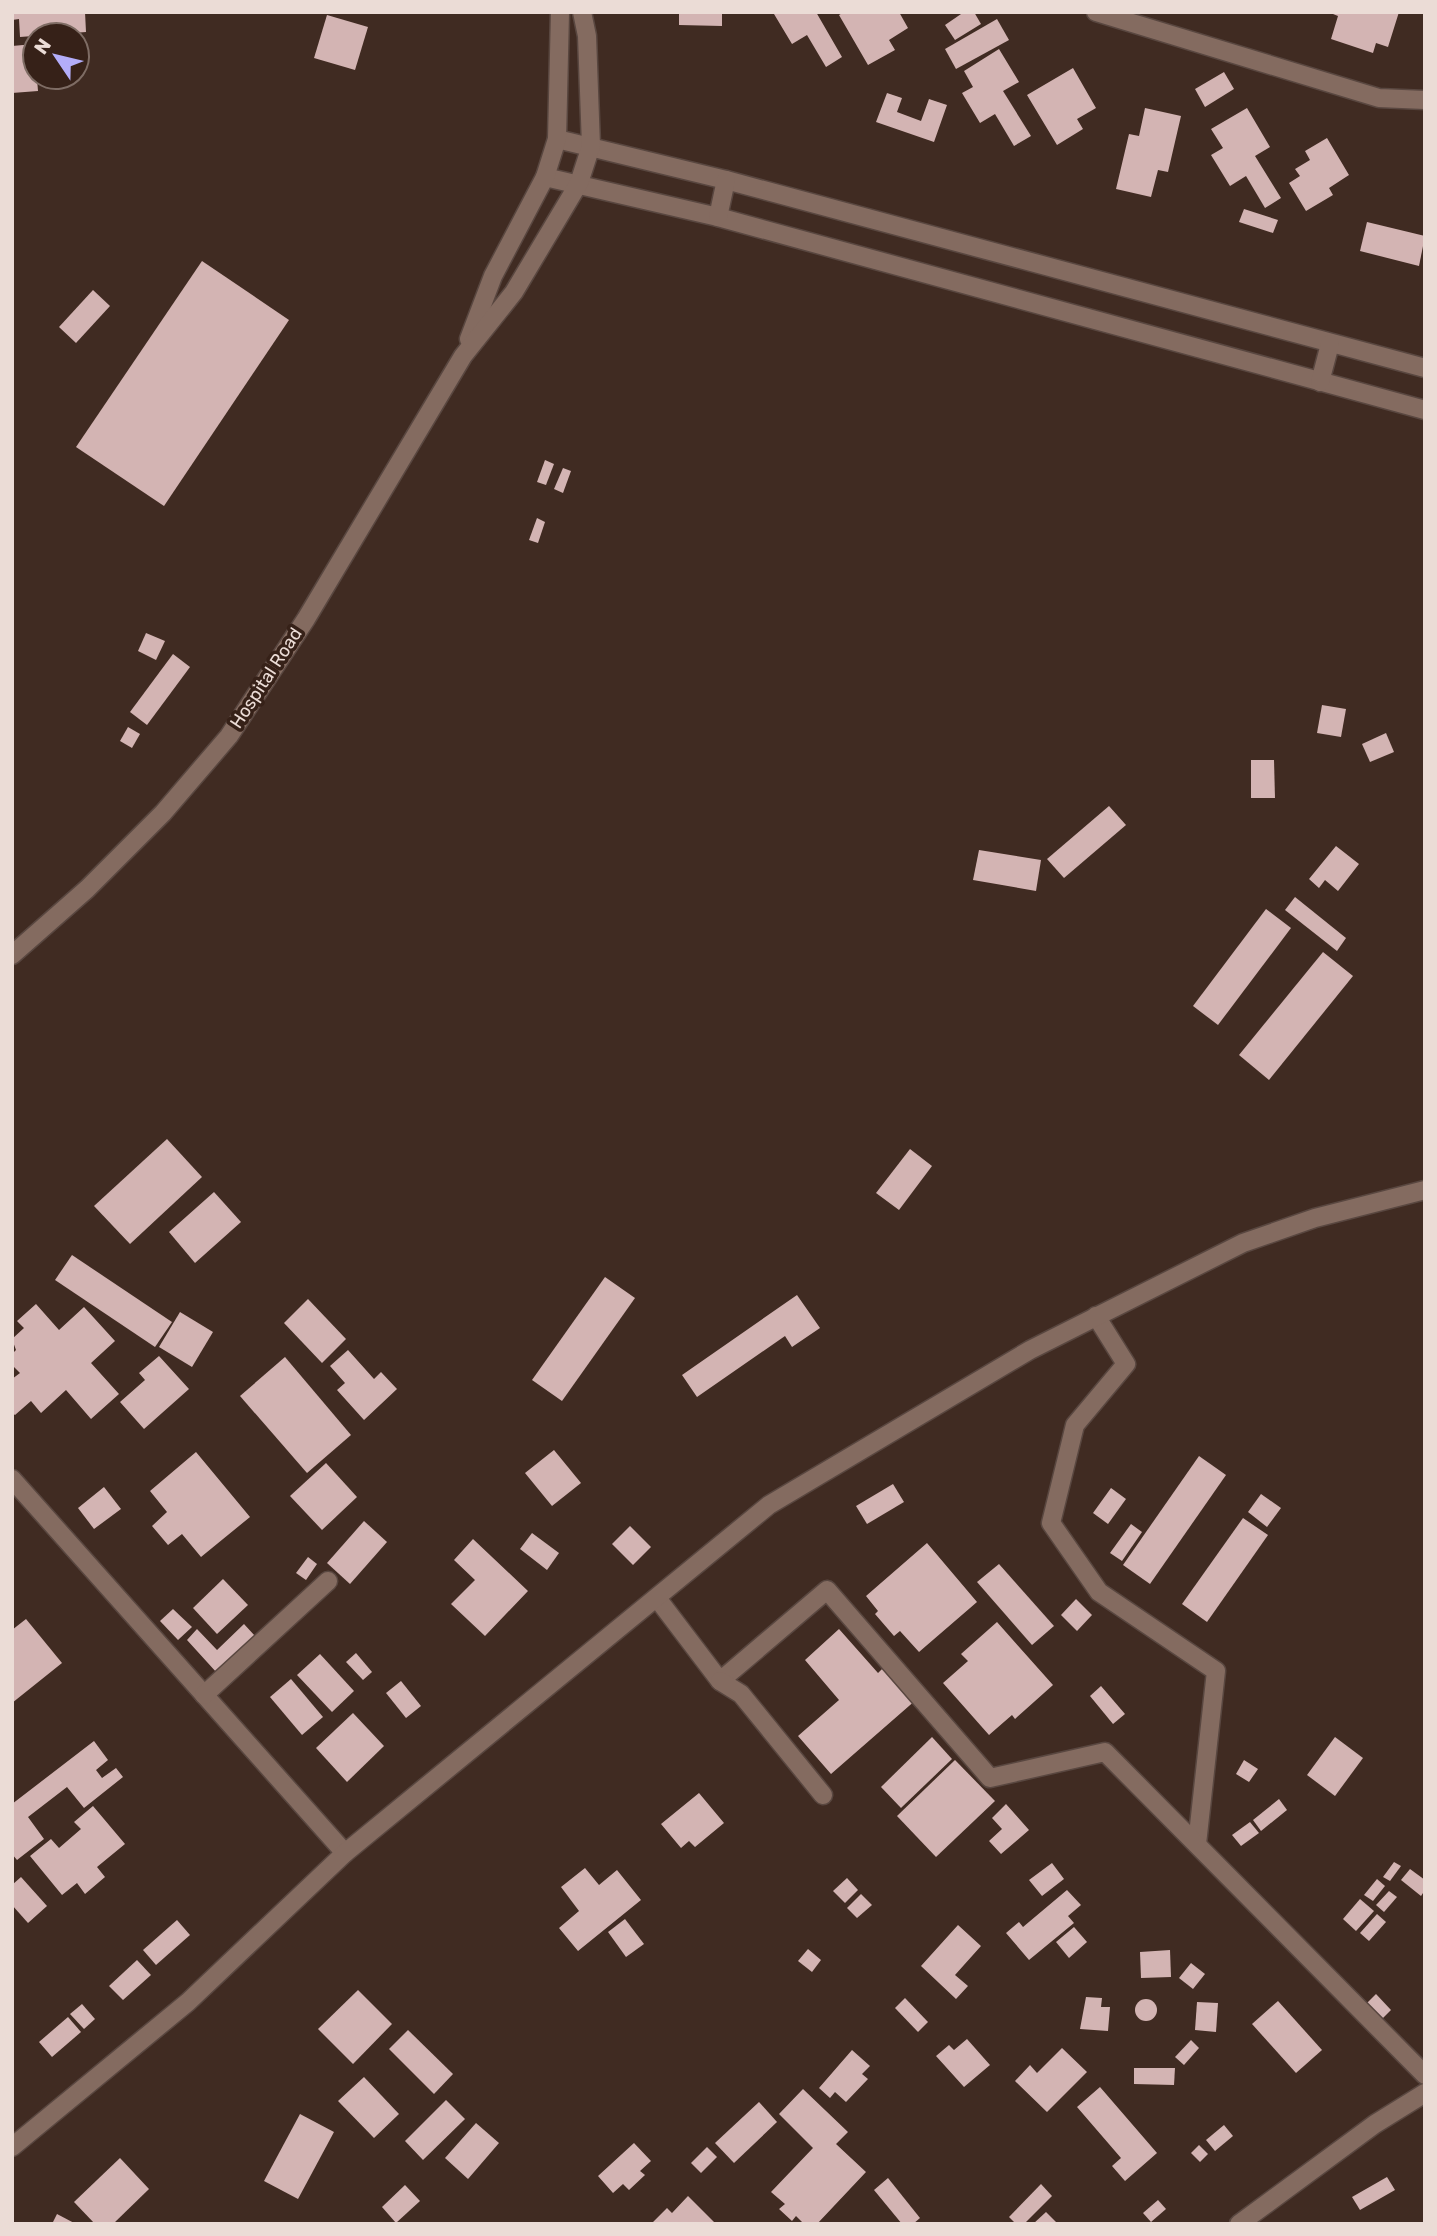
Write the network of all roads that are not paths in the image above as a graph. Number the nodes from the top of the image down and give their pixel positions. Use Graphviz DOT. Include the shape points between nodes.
graph roads {
  1 [pos="560,12"];
  2 [pos="582,12"];
  3 [pos="1096,12"];
  4 [pos="1425,100"];
  5 [pos="557,139"];
  6 [pos="591,146"];
  7 [pos="545,177"];
  8 [pos="726,180"];
  9 [pos="579,183"];
  10 [pos="718,217"];
  11 [pos="1330,344"];
  12 [pos="463,356"];
  13 [pos="1425,368"];
  14 [pos="1320,382"];
  15 [pos="1425,410"];
  16 [pos="12,955"];
  17 [pos="1425,1190"];
  18 [pos="1096,1316"];
  19 [pos="12,1479"];
  20 [pos="328,1581"];
  21 [pos="657,1598"];
  22 [pos="720,1681"];
  23 [pos="204,1695"];
  24 [pos="823,1795"];
  25 [pos="1196,1844"];
  26 [pos="345,1853"];
  27 [pos="1425,2075"];
  28 [pos="1425,2093"];
  29 [pos="12,2147"];
  30 [pos="1240,2224"];
  1 -- 5 [label="street"];
  2 -- 6 [label="street"];
  3 -- 4 [label="street" via="1379,98"];
  5 -- 6 [label="street"];
  5 -- 7 [label="street"];
  6 -- 8 [label="street"];
  6 -- 9 [label="street"];
  7 -- 9 [label="street"];
  7 -- 12 [label="street" via="494,276"];
  8 -- 10 [label="street"];
  8 -- 11 [label="street"];
  9 -- 10 [label="street"];
  9 -- 12 [label="street" via="514,292"];
  10 -- 14 [label="street"];
  11 -- 13 [label="street"];
  11 -- 14 [label="street"];
  12 -- 16 [label="street, Hospital Road" via="306,618 229,736 163,813"];
  14 -- 15 [label="street"];
  17 -- 18 [label="street" via="1315,1218 1243,1243"];
  18 -- 21 [label="street" via="956,1391 769,1505"];
  18 -- 25 [label="street" via="1126,1364 1075,1425 1051,1523 1099,1592 1216,1671"];
  19 -- 23 [label="street"];
  20 -- 23 [label="street"];
  21 -- 22 [label="street"];
  21 -- 26 [label="street"];
  22 -- 24 [label="street" via="740,1694"];
  22 -- 25 [label="street" via="827,1590 990,1778 1105,1752"];
  23 -- 26 [label="street"];
  25 -- 27 [label="street"];
  26 -- 29 [label="street" via="188,2001"];
  28 -- 30 [label="street" via="1375,2124"];
}
